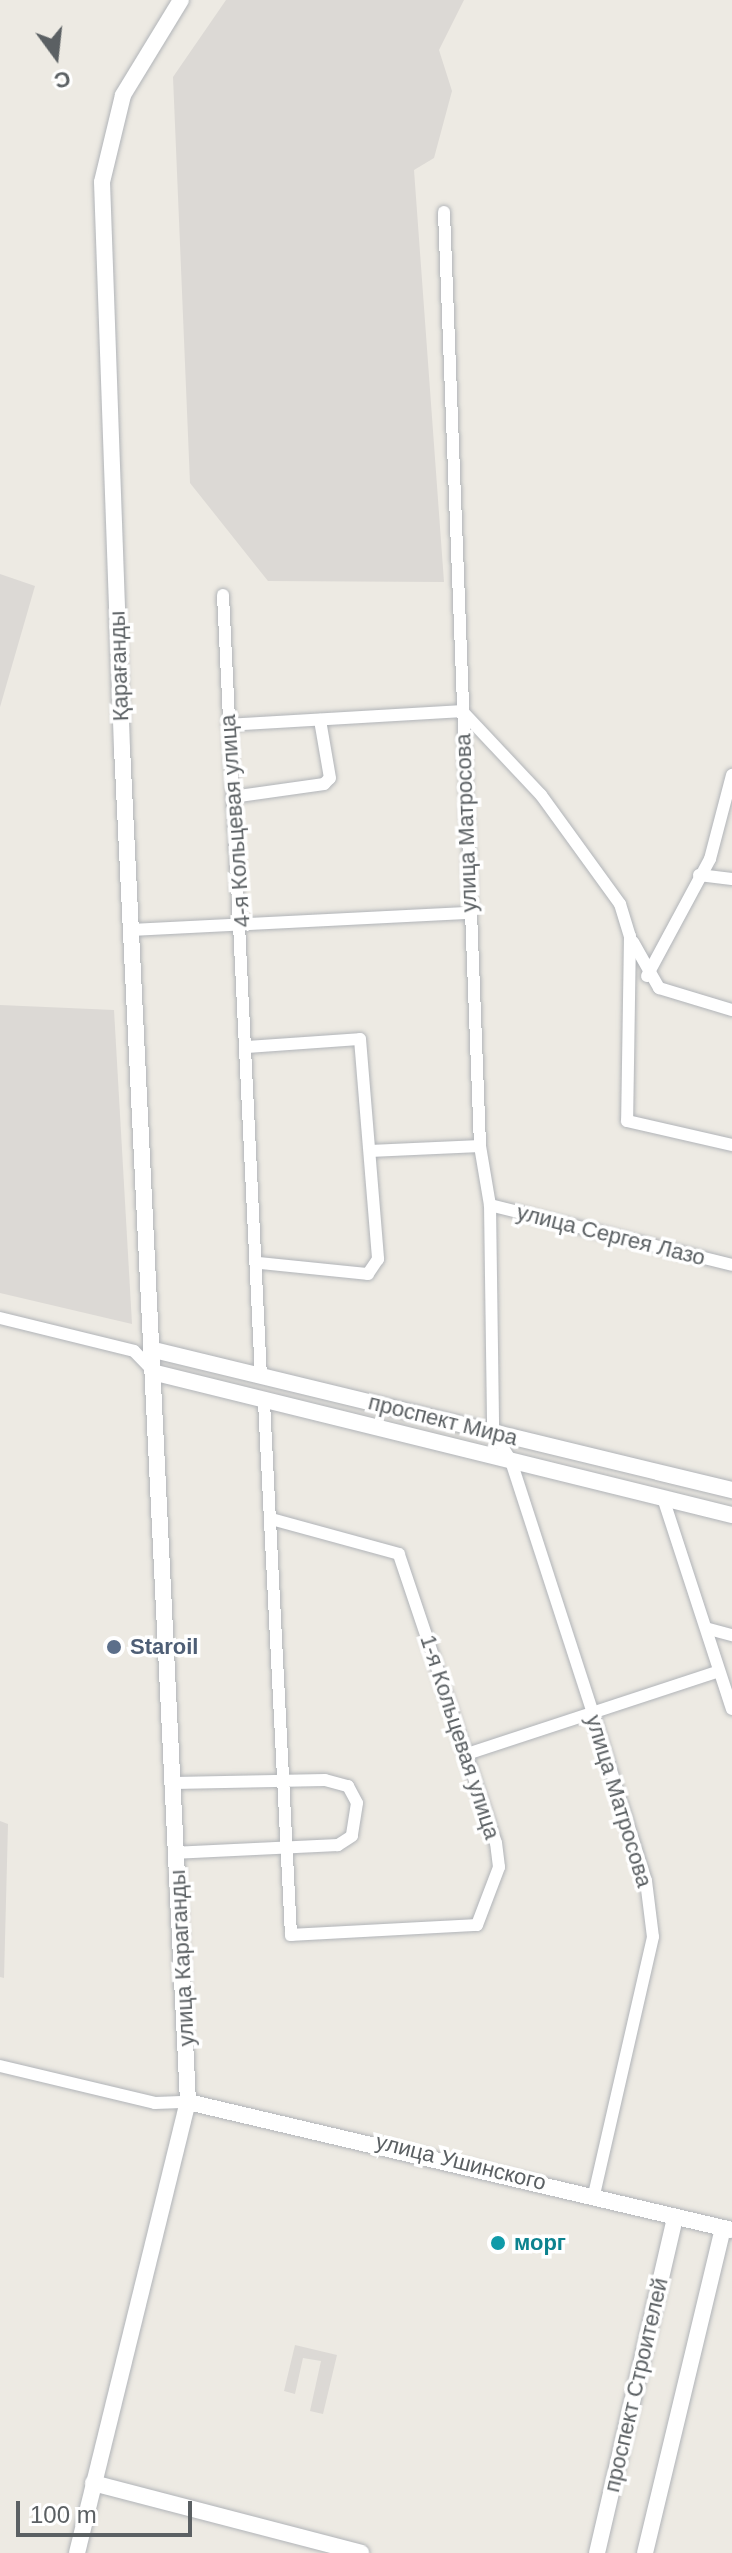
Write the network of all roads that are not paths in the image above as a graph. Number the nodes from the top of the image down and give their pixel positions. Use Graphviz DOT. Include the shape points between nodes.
graph roads {
  1 [pos="181,0"];
  2 [pos="444,212"];
  3 [pos="223,595"];
  4 [pos="462,711"];
  5 [pos="320,720"];
  6 [pos="228,725"];
  7 [pos="732,775"];
  8 [pos="232,797"];
  9 [pos="699,875"];
  10 [pos="732,879"];
  11 [pos="470,913"];
  12 [pos="243,927"];
  13 [pos="132,930"];
  14 [pos="630,936"];
  15 [pos="647,976"];
  16 [pos="732,1010"];
  17 [pos="246,1047"];
  18 [pos="732,1145"];
  19 [pos="480,1146"];
  20 [pos="370,1151"];
  21 [pos="490,1205"];
  22 [pos="260,1263"];
  23 [pos="732,1265"];
  24 [pos="0,1318"];
  25 [pos="154,1350"];
  26 [pos="134,1351"];
  27 [pos="156,1373"];
  28 [pos="261,1377"];
  29 [pos="264,1402"];
  30 [pos="493,1432"];
  31 [pos="511,1461"];
  32 [pos="732,1490"];
  33 [pos="663,1498"];
  34 [pos="732,1515"];
  35 [pos="271,1519"];
  36 [pos="709,1629"];
  37 [pos="732,1635"];
  38 [pos="719,1671"];
  39 [pos="732,1709"];
  40 [pos="593,1713"];
  41 [pos="467,1754"];
  42 [pos="285,1782"];
  43 [pos="174,1783"];
  44 [pos="288,1851"];
  45 [pos="177,1853"];
  46 [pos="0,2066"];
  47 [pos="188,2102"];
  48 [pos="594,2195"];
  49 [pos="675,2218"];
  50 [pos="728,2230"];
  51 [pos="93,2483"];
  52 [pos="77,2553"];
  53 [pos="361,2553"];
  54 [pos="597,2553"];
  55 [pos="645,2553"];
  1 -- 13 [label="main road, Қарағанды" via="129,84 104,159"];
  2 -- 4 [label="street, улица Матросова"];
  3 -- 6 [label="street, 4-я Кольцевая улица"];
  4 -- 5 [label="street"];
  4 -- 11 [label="street, улица Матросова"];
  4 -- 14 [label="street" via="586,855 620,904"];
  5 -- 6 [label="street"];
  5 -- 8 [label="street" via="330,778 324,784"];
  6 -- 8 [label="street, 4-я Кольцевая улица"];
  7 -- 9 [label="street" via="718,837"];
  8 -- 12 [label="street, 4-я Кольцевая улица"];
  9 -- 10 [label="street"];
  9 -- 15 [label="street"];
  11 -- 12 [label="street"];
  11 -- 19 [label="street, улица Матросова"];
  12 -- 13 [label="street"];
  12 -- 17 [label="street, 4-я Кольцевая улица"];
  13 -- 25 [label="main road, Қарағанды"];
  14 -- 15 [label="street"];
  14 -- 18 [label="street" via="627,1121"];
  15 -- 16 [label="street" via="659,988"];
  17 -- 20 [label="street" via="360,1039"];
  17 -- 22 [label="street, 4-я Кольцевая улица"];
  19 -- 20 [label="street"];
  19 -- 21 [label="street, улица Матросова"];
  20 -- 22 [label="street" via="378,1259 368,1274"];
  21 -- 23 [label="street, улица Сергея Лазо"];
  21 -- 30 [label="street, улица Матросова"];
  22 -- 28 [label="street, 4-я Кольцевая улица"];
  24 -- 26 [label="street"];
  25 -- 26 [label="street"];
  25 -- 27 [label="main road, улица Караганды"];
  25 -- 28 [label="main road, проспект Мира"];
  26 -- 27 [label="street"];
  27 -- 29 [label="main road, проспект Мира"];
  27 -- 43 [label="main road, улица Караганды"];
  28 -- 30 [label="main road, проспект Мира"];
  29 -- 31 [label="main road, проспект Мира"];
  29 -- 35 [label="street, 1-я Кольцевая улица"];
  30 -- 31 [label="street, улица Матросова"];
  30 -- 32 [label="main road, проспект Мира"];
  31 -- 33 [label="main road, проспект Мира"];
  31 -- 40 [label="street, улица Матросова"];
  33 -- 34 [label="main road, проспект Мира"];
  33 -- 36 [label="street"];
  35 -- 41 [label="street, 1-я Кольцевая улица" via="399,1554"];
  35 -- 42 [label="street, 1-я Кольцевая улица"];
  36 -- 37 [label="street"];
  36 -- 38 [label="street"];
  38 -- 39 [label="street"];
  38 -- 40 [label="street"];
  40 -- 41 [label="street"];
  40 -- 48 [label="street, улица Матросова" via="646,1881 653,1937"];
  41 -- 44 [label="street, 1-я Кольцевая улица" via="499,1867 477,1925 291,1935"];
  42 -- 43 [label="street"];
  42 -- 44 [label="street, 1-я Кольцевая улица"];
  42 -- 44 [label="street" via="348,1786 357,1803 352,1836 338,1845"];
  43 -- 45 [label="main road, улица Караганды"];
  44 -- 45 [label="street"];
  45 -- 47 [label="main road, улица Караганды"];
  46 -- 47 [label="street" via="155,2103"];
  47 -- 48 [label="main road, улица Ушинского"];
  47 -- 51 [label="main road, улица Караганды"];
  48 -- 49 [label="main road, улица Ушинского"];
  49 -- 50 [label="main road, улица Ушинского"];
  49 -- 54 [label="main road, проспект Строителей"];
  50 -- 55 [label="main road"];
  51 -- 52 [label="main road, улица Караганды"];
  51 -- 53 [label="main road"];
}
